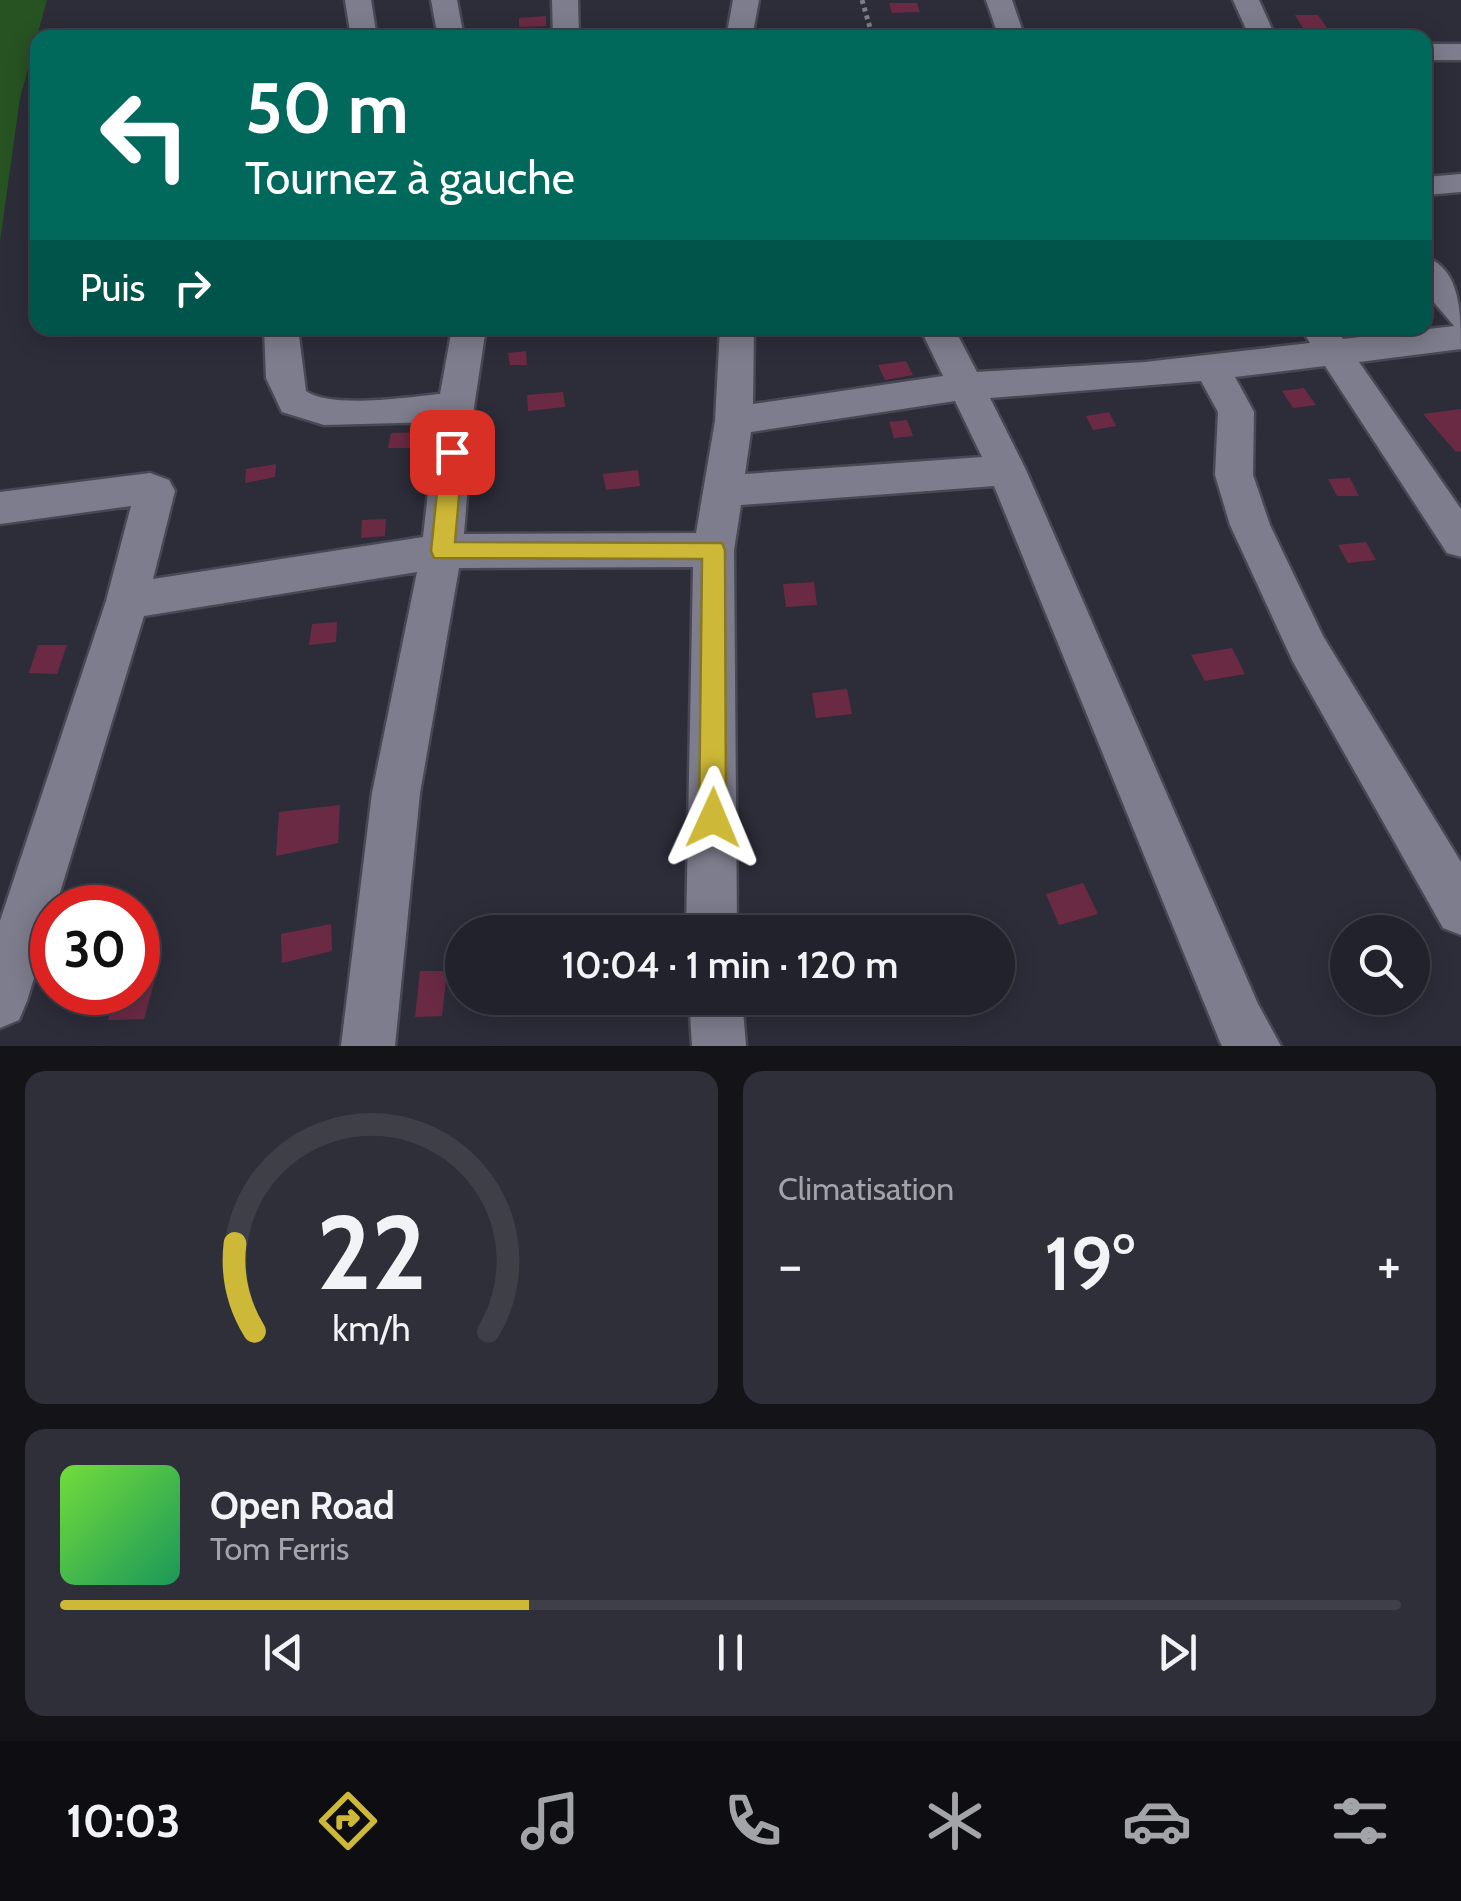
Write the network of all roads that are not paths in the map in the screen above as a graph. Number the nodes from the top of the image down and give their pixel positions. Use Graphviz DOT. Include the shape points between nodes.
graph roads {
  1 [pos="358,0"];
  2 [pos="444,0"];
  3 [pos="565,0"];
  4 [pos="746,0"];
  5 [pos="999,0"];
  6 [pos="1246,0"];
  7 [pos="363,30"];
  8 [pos="450,30"];
  9 [pos="566,30"];
  10 [pos="740,30"];
  11 [pos="1009,30"];
  12 [pos="1259,30"];
  13 [pos="1432,52"];
  14 [pos="1461,52"];
  15 [pos="1461,183"];
  16 [pos="1432,185"];
  17 [pos="1432,277"];
  18 [pos="1461,316"];
  19 [pos="282,335"];
  20 [pos="468,335"];
  21 [pos="737,335"];
  22 [pos="940,335"];
  23 [pos="1461,337"];
  24 [pos="1327,340"];
  25 [pos="1210,365"];
  26 [pos="965,386"];
  27 [pos="456,407"];
  28 [pos="734,421"];
  29 [pos="1006,470"];
  30 [pos="721,491"];
  31 [pos="0,508"];
  32 [pos="1461,541"];
  33 [pos="714,550"];
  34 [pos="442,551"];
  35 [pos="127,601"];
  36 [pos="1461,910"];
  37 [pos="712,915"];
  38 [pos="10,945"];
  39 [pos="0,1001"];
  40 [pos="717,1015"];
  41 [pos="368,1046"];
  42 [pos="719,1046"];
  43 [pos="1254,1046"];
  1 -- 7 [label="street"];
  2 -- 8 [label="street"];
  3 -- 9 [label="street"];
  4 -- 10 [label="street"];
  5 -- 11 [label="street"];
  6 -- 12 [label="street"];
  13 -- 14 [label="street"];
  15 -- 16 [label="street"];
  17 -- 18 [label="street"];
  19 -- 27 [label="street" via="286,384 302,408"];
  20 -- 27 [label="street"];
  21 -- 28 [label="street"];
  22 -- 26 [label="street"];
  23 -- 24 [label="street"];
  24 -- 25 [label="street"];
  24 -- 32 [label="street"];
  25 -- 26 [label="street"];
  25 -- 36 [label="street" via="1236,412 1239,493 1283,596"];
  26 -- 28 [label="street"];
  26 -- 29 [label="street"];
  27 -- 34 [label="street"];
  28 -- 30 [label="street"];
  29 -- 30 [label="street"];
  29 -- 43 [label="street" via="1217,973"];
  30 -- 33 [label="street"];
  31 -- 35 [label="street" via="153,488"];
  33 -- 34 [label="street"];
  33 -- 37 [label="street"];
  34 -- 35 [label="street"];
  34 -- 41 [label="street" via="396,793"];
  35 -- 38 [label="street"];
  38 -- 39 [label="street"];
  40 -- 42 [label="street"];
}
